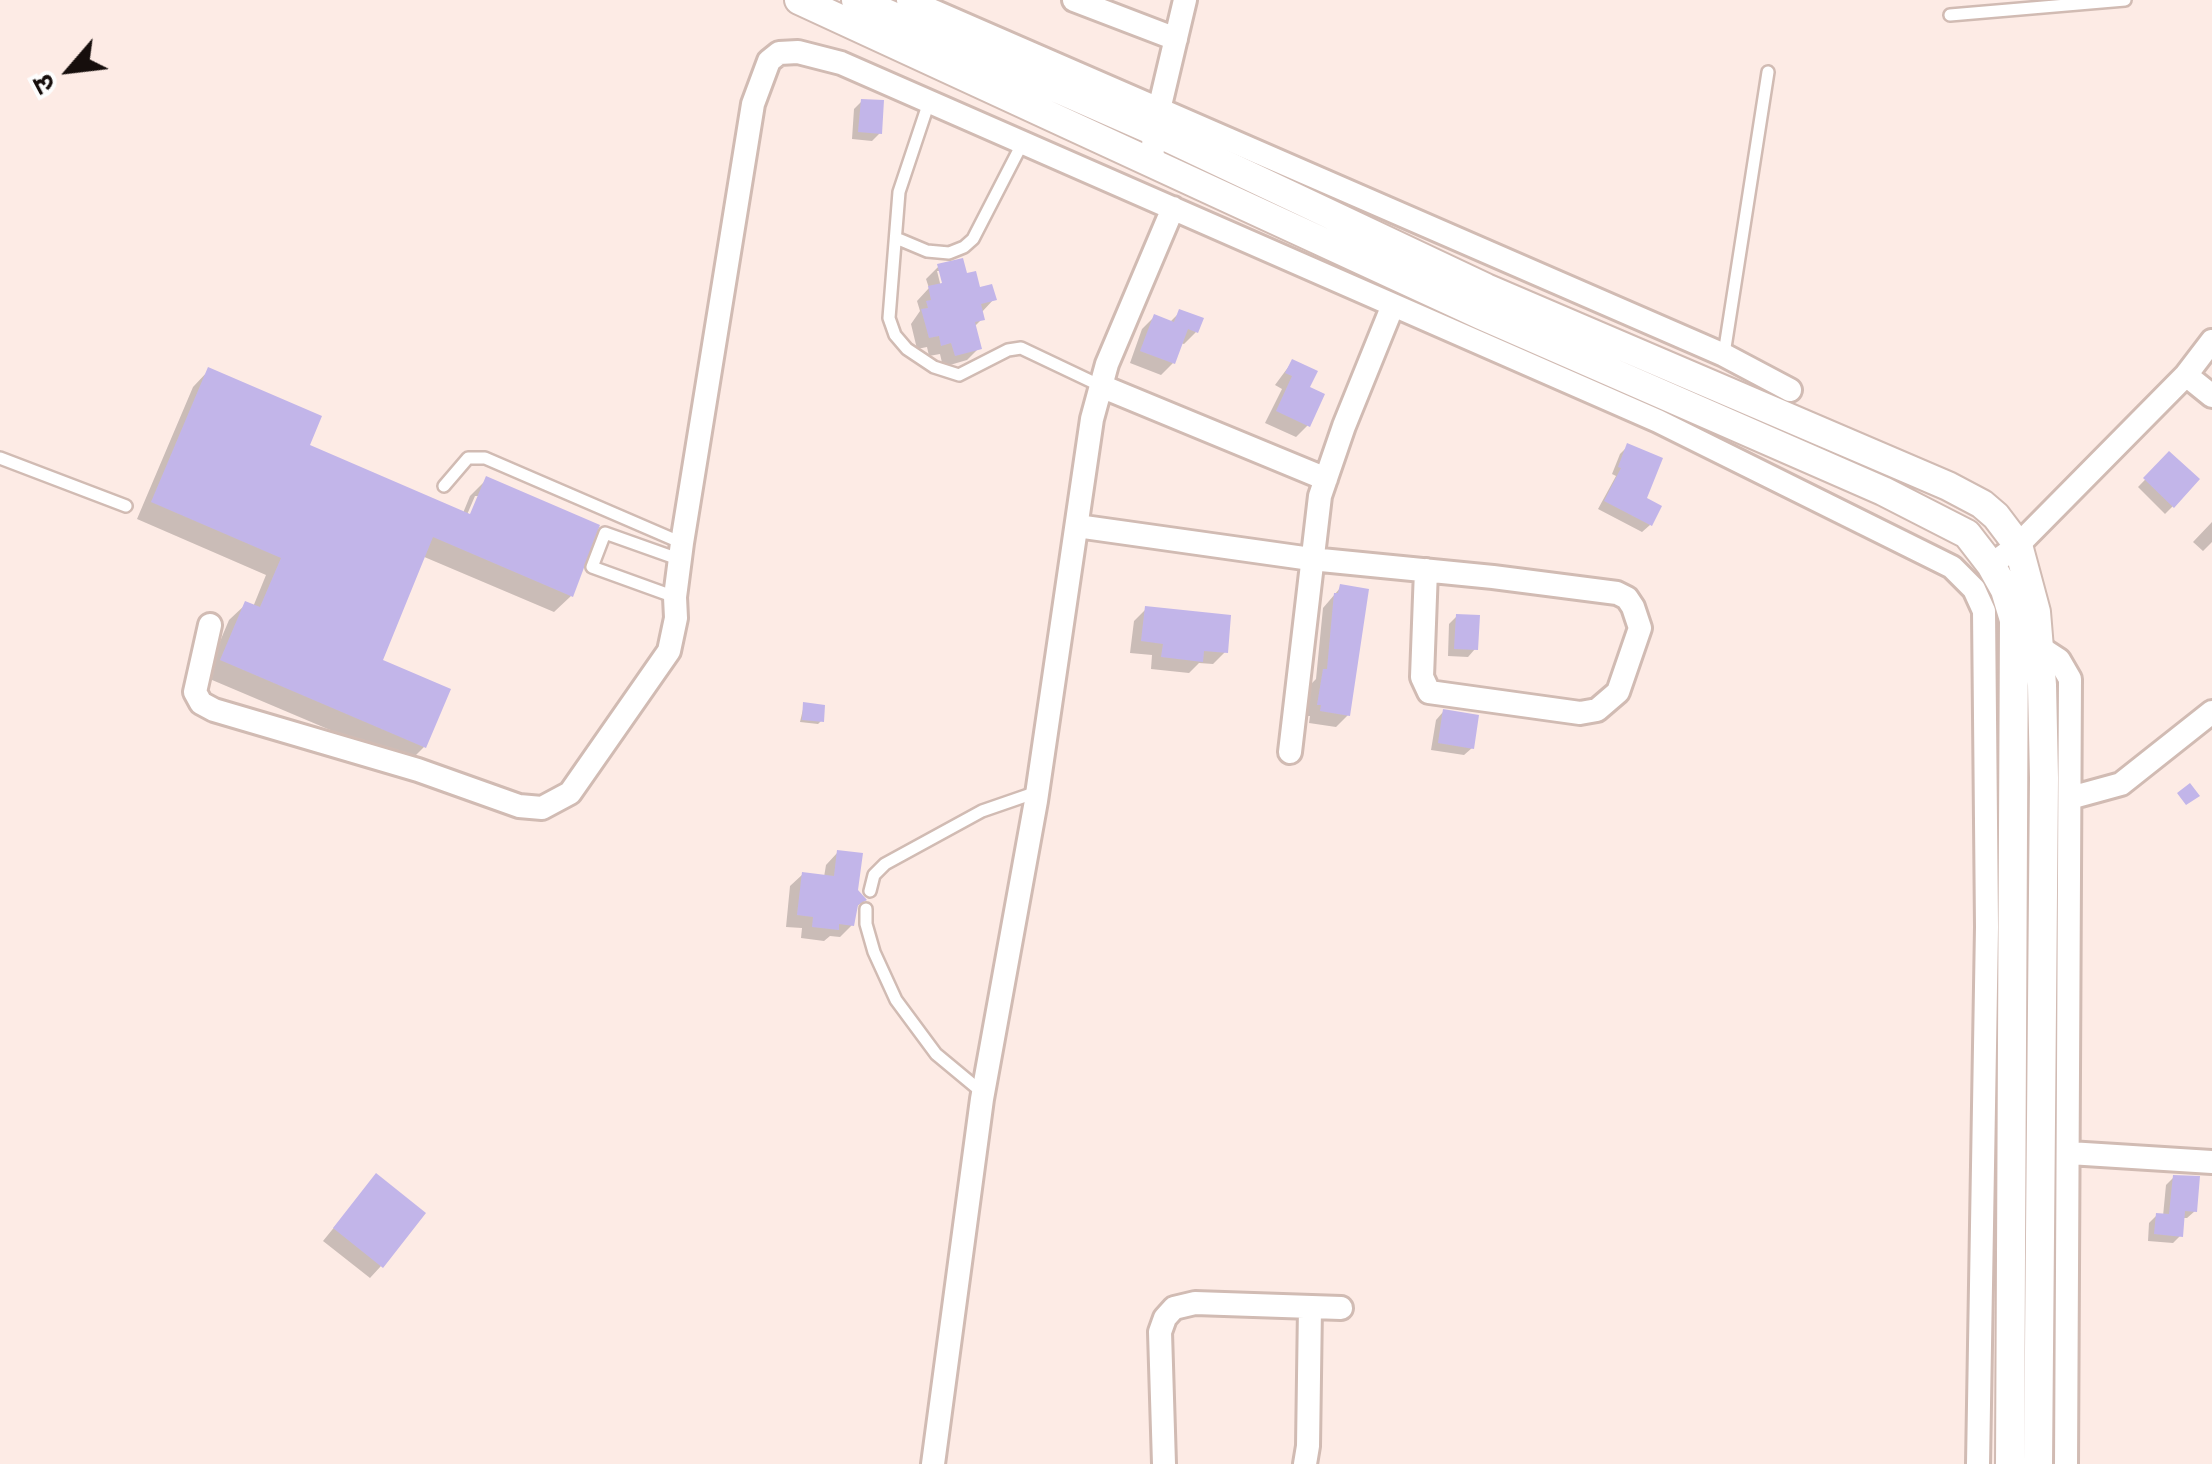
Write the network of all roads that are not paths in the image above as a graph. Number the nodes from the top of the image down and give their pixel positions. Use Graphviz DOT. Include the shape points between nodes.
graph roads {
  1 [pos="799,0"];
  2 [pos="856,0"];
  3 [pos="908,0"];
  4 [pos="1074,0"];
  5 [pos="1184,0"];
  6 [pos="2125,0"];
  7 [pos="2089,2"];
  8 [pos="1950,16"];
  9 [pos="1176,39"];
  10 [pos="1768,72"];
  11 [pos="930,102"];
  12 [pos="1156,121"];
  13 [pos="1022,142"];
  14 [pos="1152,163"];
  15 [pos="1172,208"];
  16 [pos="896,238"];
  17 [pos="1393,305"];
  18 [pos="2212,342"];
  19 [pos="1724,354"];
  20 [pos="2186,375"];
  21 [pos="1101,386"];
  22 [pos="1790,390"];
  23 [pos="2212,396"];
  24 [pos="0,458"];
  25 [pos="1846,475"];
  26 [pos="1326,479"];
  27 [pos="444,486"];
  28 [pos="126,506"];
  29 [pos="1831,507"];
  30 [pos="1077,526"];
  31 [pos="2018,545"];
  32 [pos="681,552"];
  33 [pos="1311,558"];
  34 [pos="1991,565"];
  35 [pos="1426,570"];
  36 [pos="675,597"];
  37 [pos="210,625"];
  38 [pos="2039,647"];
  39 [pos="2212,712"];
  40 [pos="1290,752"];
  41 [pos="1037,792"];
  42 [pos="2070,798"];
  43 [pos="870,891"];
  44 [pos="866,910"];
  45 [pos="983,1093"];
  46 [pos="2068,1153"];
  47 [pos="2212,1162"];
  48 [pos="1310,1307"];
  49 [pos="1341,1308"];
  50 [pos="933,1464"];
  51 [pos="1164,1464"];
  52 [pos="1305,1464"];
  53 [pos="1978,1464"];
  54 [pos="2010,1464"];
  55 [pos="2038,1464"];
  56 [pos="2066,1464"];
  1 -- 14 [label="street"];
  2 -- 12 [label="street"];
  3 -- 12 [label="street"];
  4 -- 9 [label="street"];
  5 -- 9 [label="street"];
  6 -- 7 [label="lane"];
  7 -- 8 [label="lane"];
  9 -- 12 [label="street"];
  10 -- 19 [label="lane"];
  11 -- 13 [label="street"];
  11 -- 16 [label="lane" via="899,192"];
  11 -- 32 [label="street" via="841,63 798,52 769,60 753,104"];
  12 -- 14 [label="street"];
  12 -- 19 [label="street"];
  12 -- 31 [label="street" via="1486,288 1948,486 1982,504"];
  13 -- 15 [label="street"];
  13 -- 16 [label="lane" via="964,247 927,251"];
  14 -- 25 [label="street"];
  15 -- 17 [label="street"];
  15 -- 21 [label="street"];
  16 -- 21 [label="lane" via="889,318 907,349 959,374 1020,348"];
  17 -- 26 [label="street"];
  17 -- 29 [label="street" via="1658,421"];
  18 -- 20 [label="street"];
  19 -- 22 [label="street"];
  20 -- 23 [label="street"];
  20 -- 31 [label="street"];
  21 -- 26 [label="street"];
  21 -- 30 [label="street"];
  24 -- 28 [label="lane"];
  25 -- 29 [label="street"];
  25 -- 34 [label="street" via="1966,534"];
  26 -- 33 [label="street"];
  27 -- 32 [label="lane" via="468,458 485,458"];
  29 -- 53 [label="street" via="1952,567 1984,611"];
  30 -- 33 [label="street"];
  30 -- 41 [label="street"];
  31 -- 34 [label="street"];
  31 -- 38 [label="street"];
  32 -- 36 [label="street"];
  32 -- 36 [label="lane" via="605,533 592,567"];
  33 -- 35 [label="street"];
  33 -- 40 [label="street"];
  34 -- 54 [label="street" via="2014,620"];
  35 -- 35 [label="street" via="1422,677 1428,692 1580,713 1597,710 1618,692 1640,628 1626,598"];
  36 -- 37 [label="street" via="669,652 570,794 542,808 201,703 195,692"];
  38 -- 42 [label="street" via="2059,660 2070,679"];
  38 -- 55 [label="street" via="2044,798"];
  39 -- 42 [label="street" via="2121,784"];
  41 -- 43 [label="lane" via="982,811 885,864"];
  41 -- 45 [label="street"];
  42 -- 46 [label="street"];
  44 -- 45 [label="lane" via="874,952 896,1000 936,1054"];
  45 -- 50 [label="street"];
  46 -- 47 [label="street"];
  46 -- 56 [label="street"];
  48 -- 49 [label="street"];
  48 -- 51 [label="street" via="1174,1308 1160,1332"];
  48 -- 52 [label="street"];
}
